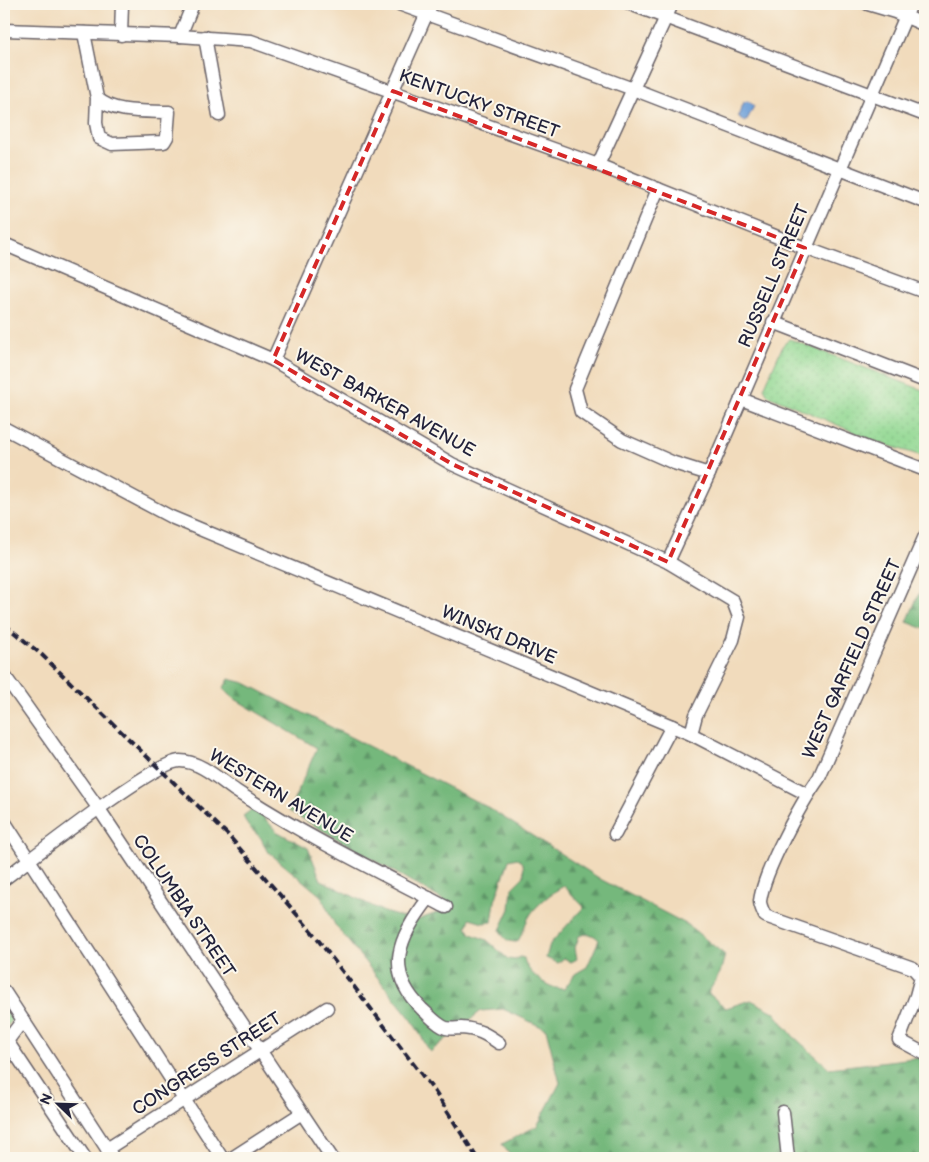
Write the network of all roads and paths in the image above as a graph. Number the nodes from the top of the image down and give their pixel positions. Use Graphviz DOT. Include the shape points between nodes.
graph roads {
  1 [pos="122,4"];
  2 [pos="193,4"];
  3 [pos="399,4"];
  4 [pos="630,4"];
  5 [pos="672,4"];
  6 [pos="868,4"];
  7 [pos="911,4"];
  8 [pos="429,9"];
  9 [pos="905,16"];
  10 [pos="666,18"];
  11 [pos="925,25"];
  12 [pos="4,30"];
  13 [pos="84,33"];
  14 [pos="122,35"];
  15 [pos="180,36"];
  16 [pos="204,37"];
  17 [pos="633,89"];
  18 [pos="393,91"];
  19 [pos="871,94"];
  20 [pos="97,98"];
  21 [pos="925,114"];
  22 [pos="219,115"];
  23 [pos="598,165"];
  24 [pos="839,170"];
  25 [pos="658,190"];
  26 [pos="925,202"];
  27 [pos="4,244"];
  28 [pos="805,248"];
  29 [pos="925,292"];
  30 [pos="773,322"];
  31 [pos="273,360"];
  32 [pos="925,381"];
  33 [pos="740,399"];
  34 [pos="4,428"];
  35 [pos="925,470"];
  36 [pos="708,474"];
  37 [pos="925,536"];
  38 [pos="668,562"];
  39 [pos="4,675"];
  40 [pos="672,726"];
  41 [pos="691,734"];
  42 [pos="808,794"];
  43 [pos="99,809"];
  44 [pos="4,820"];
  45 [pos="615,834"];
  46 [pos="30,860"];
  47 [pos="4,879"];
  48 [pos="429,898"];
  49 [pos="446,907"];
  50 [pos="4,991"];
  51 [pos="327,1008"];
  52 [pos="23,1020"];
  53 [pos="5,1043"];
  54 [pos="500,1043"];
  55 [pos="259,1050"];
  56 [pos="925,1054"];
  57 [pos="184,1099"];
  58 [pos="783,1112"];
  59 [pos="302,1113"];
  60 [pos="110,1154"];
  61 [pos="85,1158"];
  62 [pos="222,1158"];
  63 [pos="232,1158"];
  64 [pos="332,1158"];
  65 [pos="788,1158"];
  1 -- 14 [label="street"];
  2 -- 15 [label="street"];
  3 -- 8 [label="street"];
  4 -- 10 [label="street"];
  5 -- 10 [label="street"];
  6 -- 9 [label="street"];
  7 -- 9 [label="street, RUSSELL STREET"];
  8 -- 17 [label="street"];
  8 -- 18 [label="street, WEST BARKER AVENUE"];
  9 -- 11 [label="street"];
  9 -- 19 [label="street, RUSSELL STREET"];
  10 -- 17 [label="street"];
  10 -- 19 [label="street"];
  12 -- 13 [label="street, KENTUCKY STREET"];
  13 -- 14 [label="street, KENTUCKY STREET"];
  13 -- 20 [label="street"];
  14 -- 15 [label="street, KENTUCKY STREET"];
  15 -- 16 [label="street, KENTUCKY STREET"];
  16 -- 18 [label="street, KENTUCKY STREET" via="251,41"];
  16 -- 22 [label="street"];
  17 -- 23 [label="street"];
  17 -- 24 [label="street"];
  18 -- 23 [label="street, KENTUCKY STREET"];
  18 -- 31 [label="street, WEST BARKER AVENUE"];
  19 -- 21 [label="street"];
  19 -- 24 [label="street, RUSSELL STREET"];
  20 -- 20 [label="street" via="99,138 112,144 164,142 168,112 128,110 104,105"];
  23 -- 25 [label="street, KENTUCKY STREET"];
  24 -- 26 [label="street"];
  24 -- 28 [label="street, RUSSELL STREET"];
  25 -- 28 [label="street, KENTUCKY STREET"];
  25 -- 36 [label="street" via="574,389 581,412 622,440"];
  27 -- 31 [label="street"];
  28 -- 29 [label="street, KENTUCKY STREET"];
  28 -- 30 [label="street, RUSSELL STREET"];
  30 -- 32 [label="street"];
  30 -- 33 [label="street, RUSSELL STREET"];
  31 -- 38 [label="street, WEST BARKER AVENUE" via="452,464"];
  33 -- 35 [label="street"];
  33 -- 36 [label="street, RUSSELL STREET"];
  34 -- 40 [label="street, WINSKI DRIVE" via="172,517"];
  36 -- 38 [label="street, RUSSELL STREET"];
  37 -- 42 [label="street, WEST GARFIELD STREET" via="819,778"];
  38 -- 41 [label="street, WEST BARKER AVENUE" via="733,601 739,617 733,640 696,715"];
  39 -- 43 [label="street, COLUMBIA STREET"];
  40 -- 41 [label="street, WINSKI DRIVE"];
  40 -- 45 [label="street"];
  41 -- 42 [label="street, WINSKI DRIVE"];
  42 -- 56 [label="street, WEST GARFIELD STREET" via="766,877 760,904 766,916 913,968 921,977 899,1040"];
  43 -- 46 [label="street, WESTERN AVENUE"];
  43 -- 48 [label="street, WESTERN AVENUE" via="159,769 179,761 198,766 255,804"];
  43 -- 55 [label="street, COLUMBIA STREET"];
  44 -- 46 [label="street"];
  46 -- 47 [label="street, WESTERN AVENUE"];
  46 -- 57 [label="street"];
  48 -- 49 [label="street, WESTERN AVENUE"];
  48 -- 54 [label="street" via="415,916 398,958 403,985 413,1000 446,1028 483,1031"];
  50 -- 52 [label="street"];
  51 -- 55 [label="street, CONGRESS STREET"];
  52 -- 53 [label="street"];
  52 -- 60 [label="street"];
  53 -- 61 [label="street"];
  55 -- 57 [label="street, CONGRESS STREET"];
  55 -- 59 [label="street, COLUMBIA STREET"];
  57 -- 60 [label="street, CONGRESS STREET"];
  57 -- 62 [label="street"];
  58 -- 65 [label="street"];
  59 -- 63 [label="street"];
  59 -- 64 [label="street, COLUMBIA STREET"];
}
